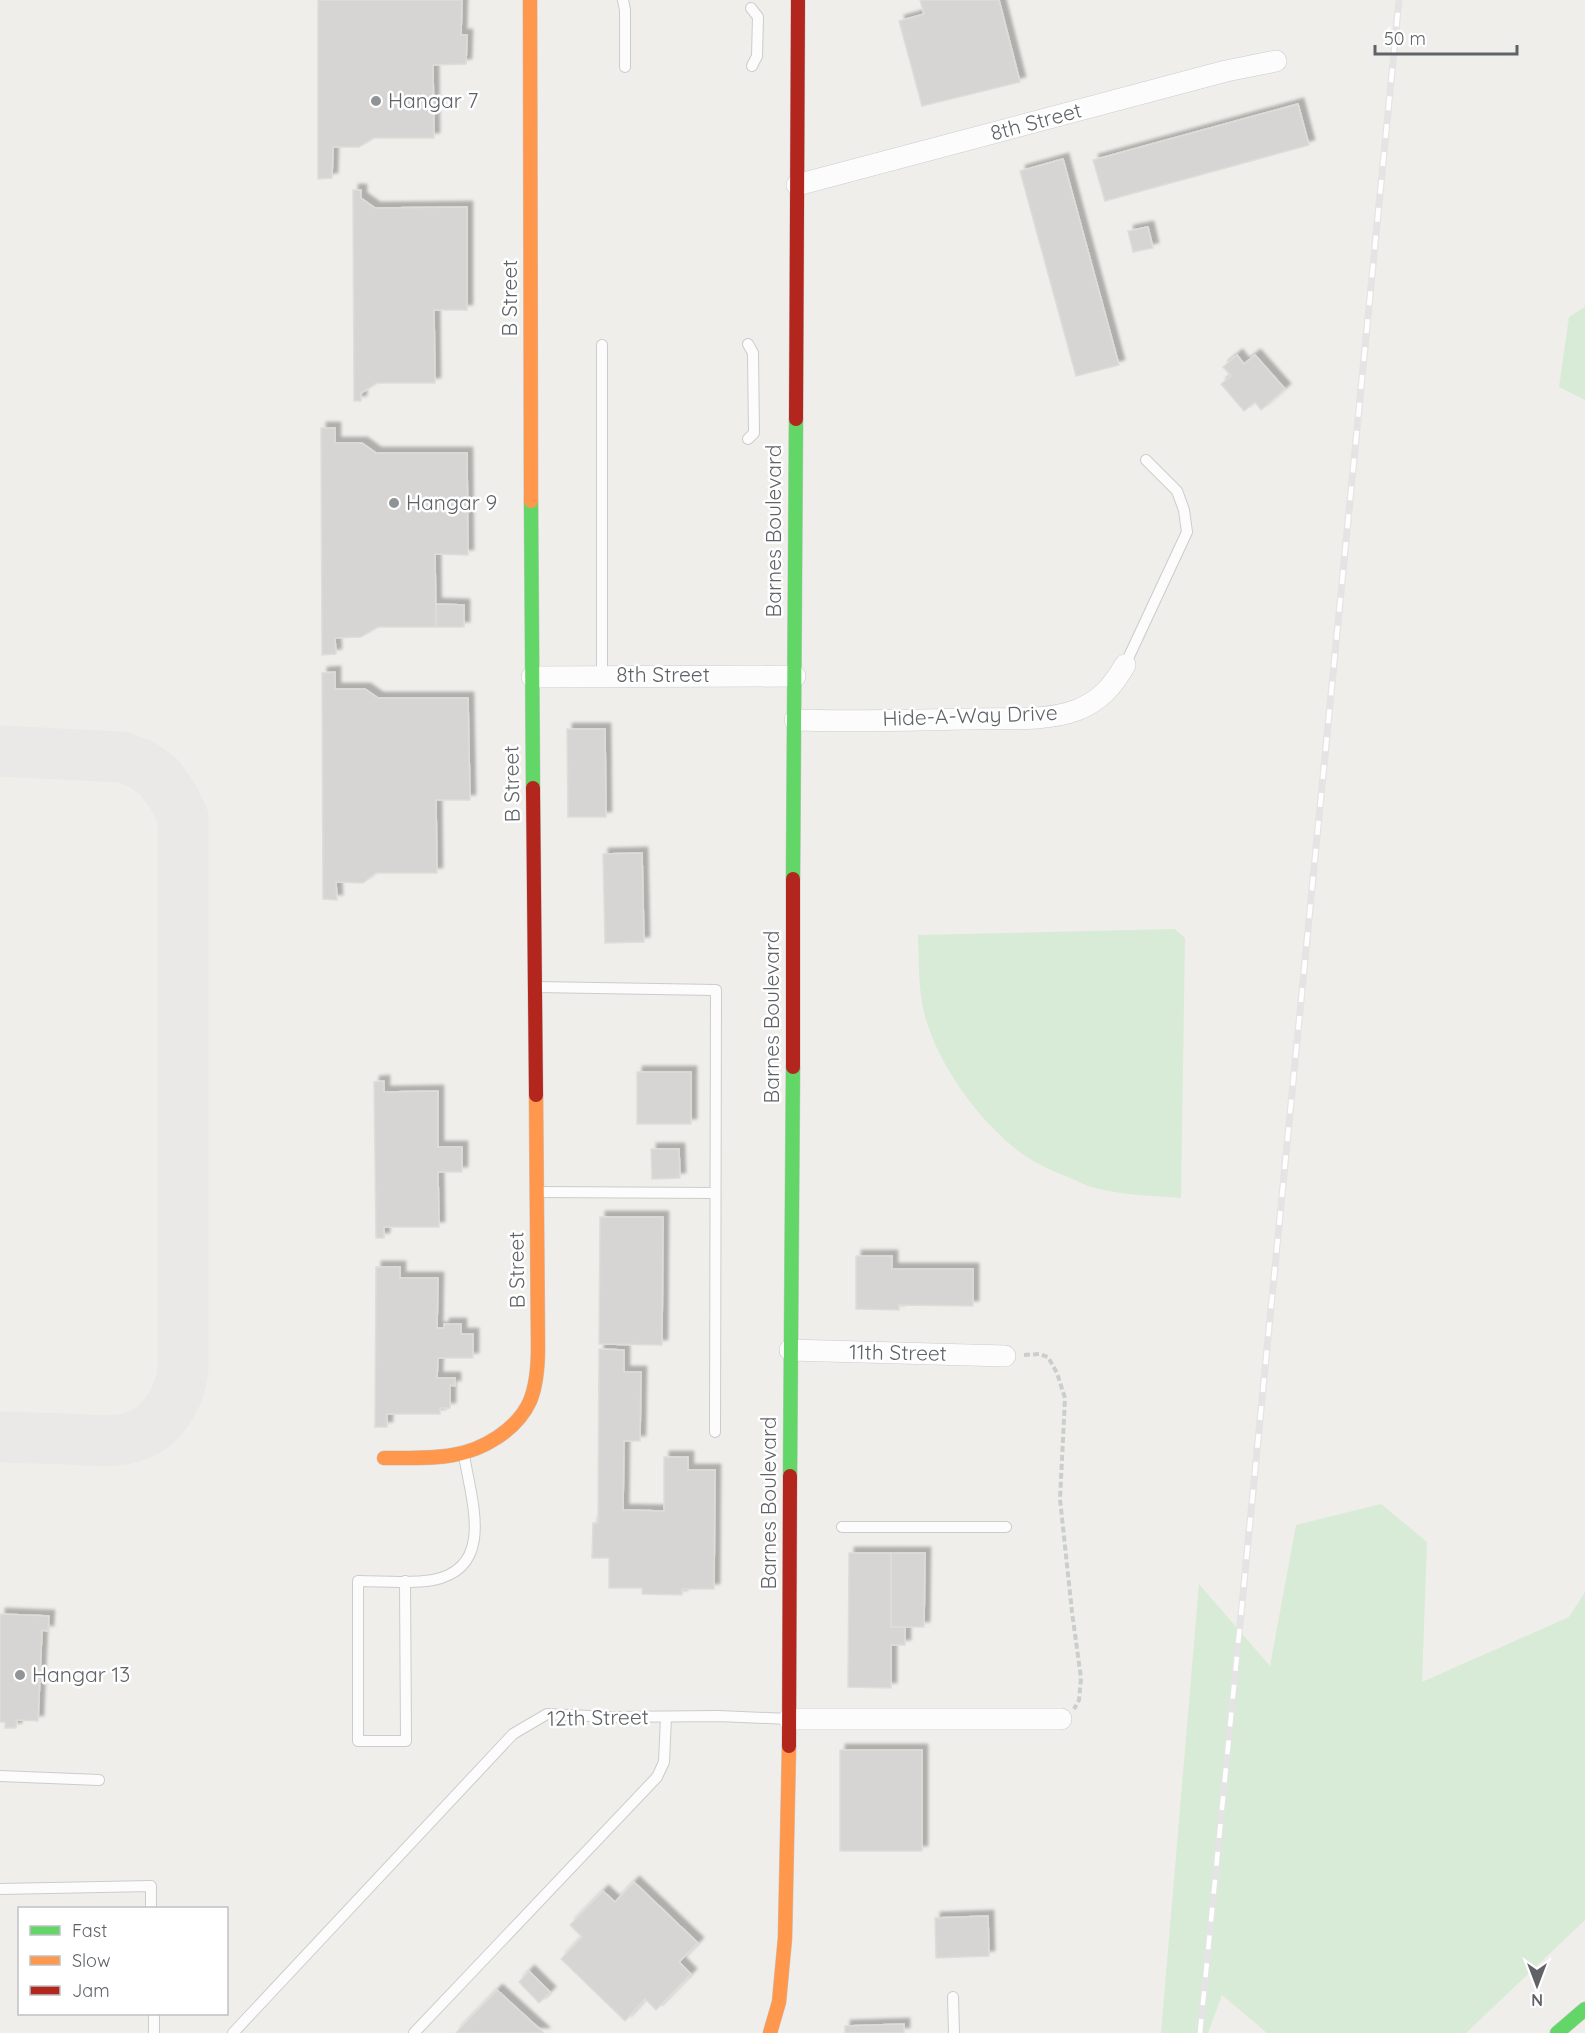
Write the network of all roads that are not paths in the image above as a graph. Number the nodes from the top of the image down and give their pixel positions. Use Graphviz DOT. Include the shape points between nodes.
graph roads {
  1 [pos="530,0"];
  2 [pos="623,0"];
  3 [pos="798,0"];
  4 [pos="751,8"];
  5 [pos="1276,61"];
  6 [pos="752,66"];
  7 [pos="625,67"];
  8 [pos="797,186"];
  9 [pos="748,344"];
  10 [pos="602,345"];
  11 [pos="748,440"];
  12 [pos="1146,460"];
  13 [pos="1125,664"];
  14 [pos="602,675"];
  15 [pos="795,676"];
  16 [pos="532,677"];
  17 [pos="795,720"];
  18 [pos="536,987"];
  19 [pos="537,1192"];
  20 [pos="714,1193"];
  21 [pos="790,1350"];
  22 [pos="1005,1356"];
  23 [pos="715,1432"];
  24 [pos="464,1455"];
  25 [pos="384,1458"];
  26 [pos="842,1527"];
  27 [pos="1006,1527"];
  28 [pos="405,1581"];
  29 [pos="666,1717"];
  30 [pos="789,1719"];
  31 [pos="1061,1719"];
  32 [pos="0,1776"];
  33 [pos="99,1780"];
  34 [pos="0,1889"];
  35 [pos="151,1907"];
  36 [pos="954,1997"];
  37 [pos="1585,2009"];
  38 [pos="154,2015"];
  39 [pos="154,2033"];
  40 [pos="233,2033"];
  41 [pos="414,2033"];
  42 [pos="770,2033"];
  43 [pos="954,2033"];
  44 [pos="1557,2033"];
  1 -- 16 [label="main road, B Street"];
  2 -- 7 [label="lane"];
  3 -- 8 [label="main road, Barnes Boulevard"];
  4 -- 6 [label="lane" via="758,17 757,56"];
  5 -- 8 [label="street, 8th Street"];
  8 -- 15 [label="main road, Barnes Boulevard"];
  9 -- 11 [label="lane" via="753,353 754,433"];
  10 -- 14 [label="lane"];
  12 -- 13 [label="lane" via="1177,491 1187,532"];
  13 -- 17 [label="street, Hide-A-Way Drive" via="1113,685 1100,697 1061,714 1022,718"];
  14 -- 15 [label="street, 8th Street"];
  14 -- 16 [label="street, 8th Street"];
  15 -- 17 [label="main road, Barnes Boulevard"];
  16 -- 18 [label="main road, B Street"];
  17 -- 21 [label="main road, Barnes Boulevard"];
  18 -- 19 [label="main road, B Street"];
  18 -- 20 [label="lane" via="716,990"];
  19 -- 20 [label="lane"];
  19 -- 24 [label="main road, B Street" via="538,1348 530,1402 502,1435"];
  20 -- 23 [label="lane"];
  21 -- 22 [label="street, 11th Street"];
  21 -- 30 [label="main road, Barnes Boulevard"];
  24 -- 25 [label="main road, B Street"];
  24 -- 28 [label="lane" via="476,1523 467,1562 453,1575"];
  26 -- 27 [label="lane"];
  28 -- 28 [label="lane" via="358,1581 358,1741 406,1741"];
  29 -- 30 [label="lane, 12th Street"];
  29 -- 40 [label="lane, 12th Street" via="547,1714 513,1734"];
  29 -- 41 [label="lane" via="664,1762 657,1777"];
  30 -- 31 [label="street, 12th Street"];
  30 -- 42 [label="main road, Barnes Boulevard" via="784,1938 778,2002"];
  32 -- 33 [label="lane"];
  34 -- 35 [label="lane" via="151,1887"];
  36 -- 43 [label="lane"];
  37 -- 44 [label="main road"];
  38 -- 39 [label="lane"];
}
